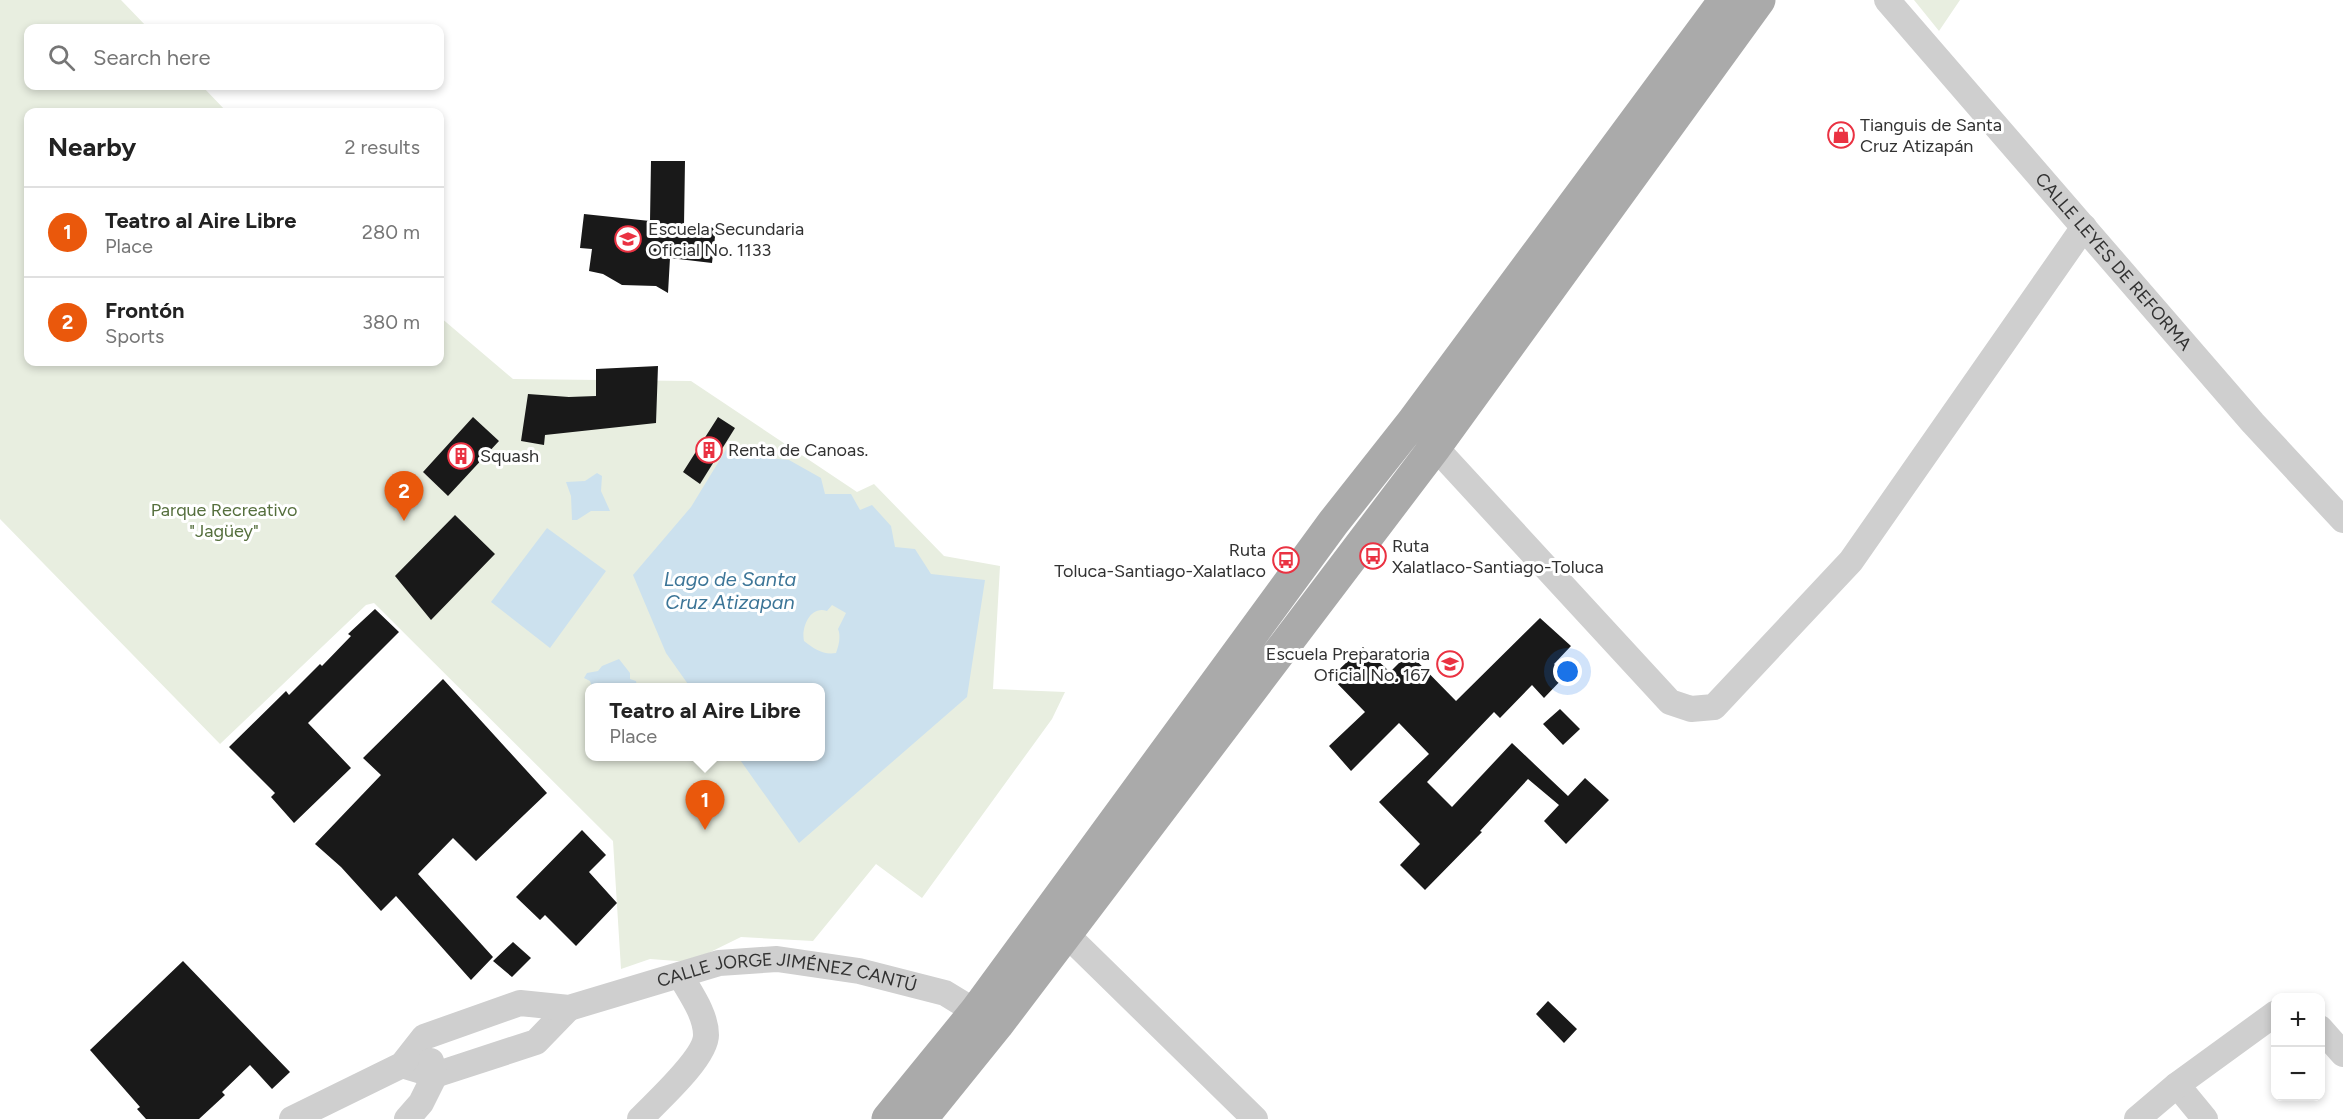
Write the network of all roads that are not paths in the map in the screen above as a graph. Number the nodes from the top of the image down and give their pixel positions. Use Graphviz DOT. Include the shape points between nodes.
graph roads {
  1 [pos="1725,0"];
  2 [pos="1759,0"];
  3 [pos="1887,0"];
  4 [pos="2084,227"];
  5 [pos="1412,423"];
  6 [pos="1435,447"];
  7 [pos="2343,520"];
  8 [pos="1066,934"];
  9 [pos="681,975"];
  10 [pos="569,1008"];
  11 [pos="2271,1017"];
  12 [pos="986,1018"];
  13 [pos="2325,1034"];
  14 [pos="424,1037"];
  15 [pos="2343,1054"];
  16 [pos="402,1065"];
  17 [pos="435,1075"];
  18 [pos="2177,1085"];
  19 [pos="292,1119"];
  20 [pos="407,1119"];
  21 [pos="640,1119"];
  22 [pos="888,1119"];
  23 [pos="921,1119"];
  24 [pos="1255,1119"];
  25 [pos="2137,1119"];
  26 [pos="2205,1119"];
  1 -- 5 [label="main road"];
  2 -- 6 [label="main road"];
  3 -- 4 [label="street, CALLE LEYES DE REFORMA"];
  4 -- 6 [label="street" via="1851,561 1714,707 1690,709 1670,702"];
  4 -- 7 [label="street, CALLE LEYES DE REFORMA" via="2253,423"];
  5 -- 6 [label="street"];
  5 -- 12 [label="main road" via="1333,523"];
  6 -- 8 [label="main road"];
  8 -- 12 [label="main road"];
  8 -- 24 [label="street"];
  9 -- 10 [label="street, CALLE JORGE JIMÉNEZ CANTÚ"];
  9 -- 12 [label="street, CALLE JORGE JIMÉNEZ CANTÚ" via="719,963 777,960 860,971 945,993"];
  9 -- 21 [label="street" via="697,1004 706,1038 696,1059"];
  10 -- 14 [label="street, CALLE JORGE JIMÉNEZ CANTÚ" via="520,1003"];
  10 -- 17 [label="street, CALLE JORGE JIMÉNEZ CANTÚ" via="536,1042"];
  11 -- 18 [label="street"];
  12 -- 22 [label="main road"];
  12 -- 23 [label="main road"];
  13 -- 15 [label="street"];
  14 -- 16 [label="street"];
  14 -- 17 [label="street"];
  16 -- 17 [label="street"];
  16 -- 19 [label="street"];
  17 -- 20 [label="street" via="421,1103"];
  18 -- 25 [label="street"];
  18 -- 26 [label="street"];
}
